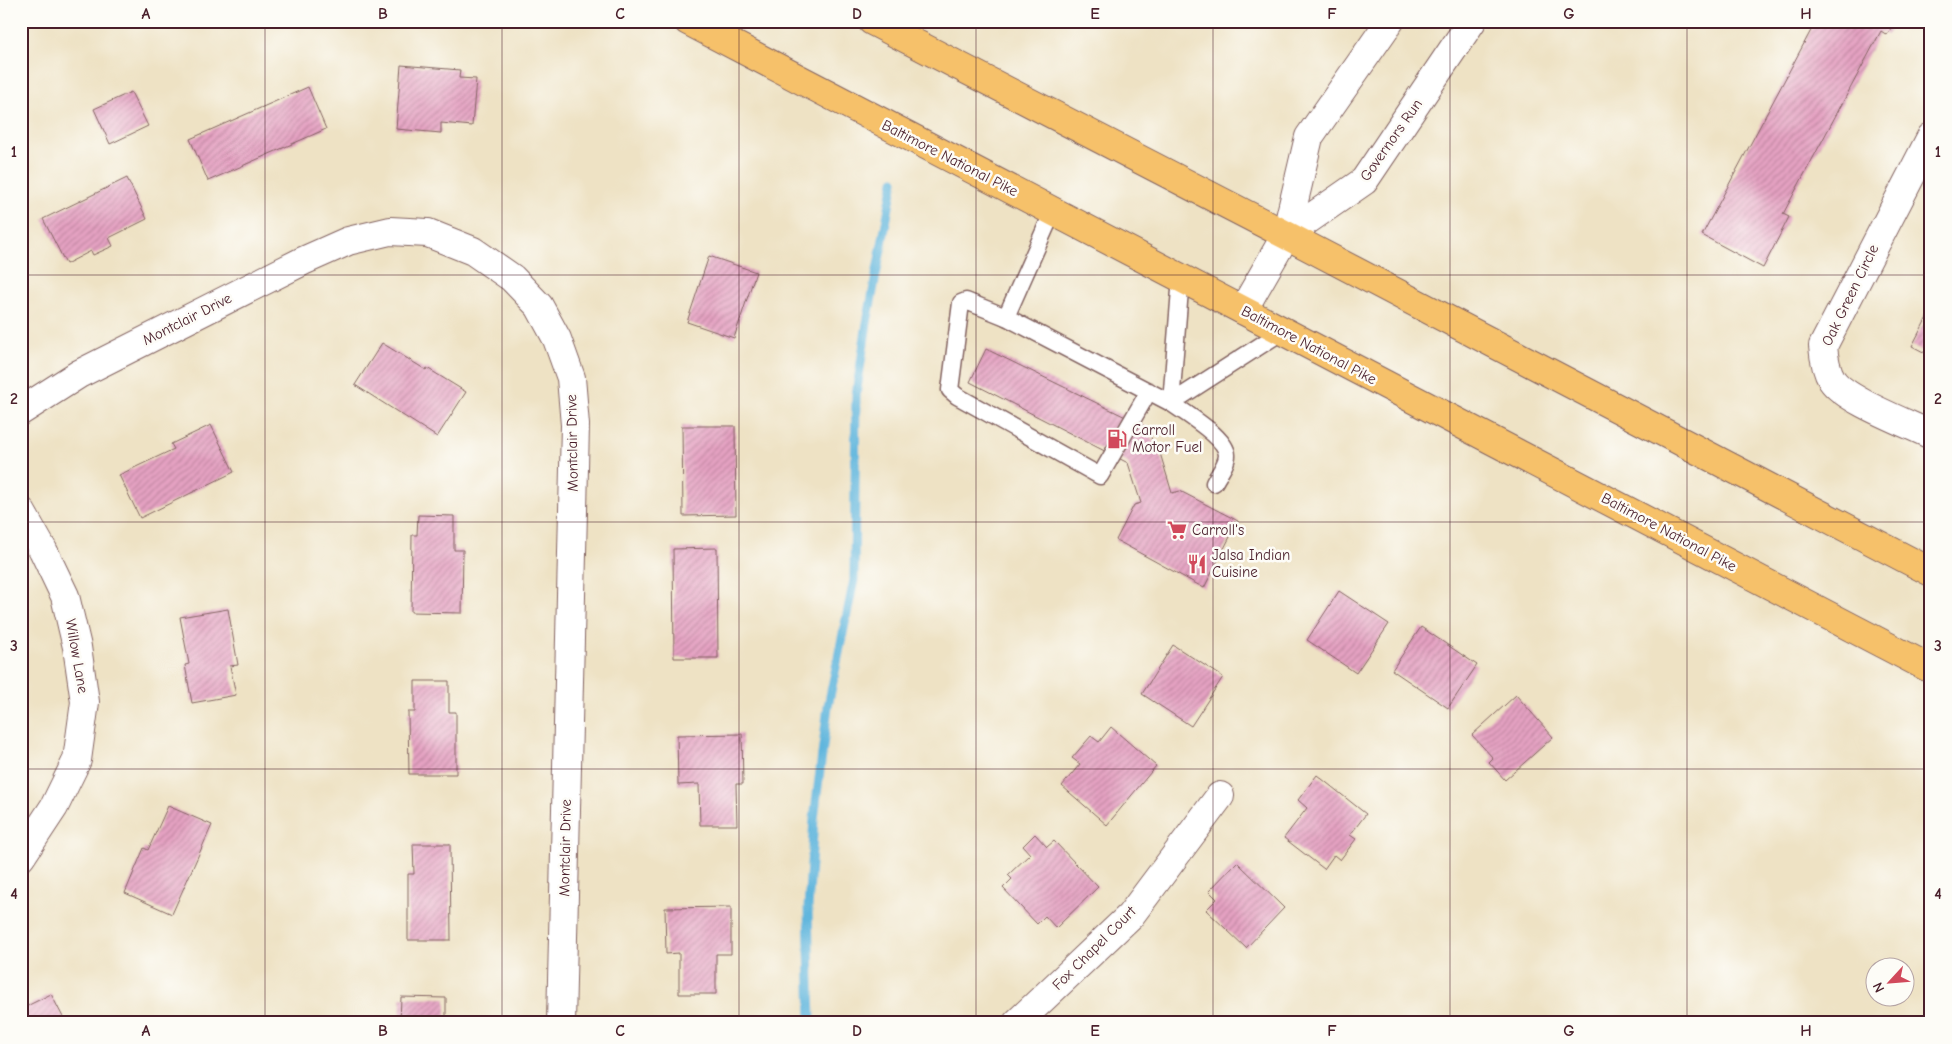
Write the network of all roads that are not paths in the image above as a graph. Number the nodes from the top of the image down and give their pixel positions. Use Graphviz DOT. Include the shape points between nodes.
graph roads {
  1 [pos="688,21"];
  2 [pos="872,21"];
  3 [pos="1390,21"];
  4 [pos="1472,21"];
  5 [pos="1931,137"];
  6 [pos="1053,211"];
  7 [pos="1286,235"];
  8 [pos="1181,278"];
  9 [pos="1243,310"];
  10 [pos="1006,317"];
  11 [pos="1283,331"];
  12 [pos="1149,391"];
  13 [pos="1171,403"];
  14 [pos="21,411"];
  15 [pos="1931,435"];
  16 [pos="1214,483"];
  17 [pos="21,511"];
  18 [pos="1931,572"];
  19 [pos="1931,668"];
  20 [pos="1220,796"];
  21 [pos="21,856"];
  22 [pos="561,1023"];
  23 [pos="1017,1023"];
  1 -- 6 [label="main road, Baltimore National Pike"];
  2 -- 7 [label="main road"];
  3 -- 7 [label="street, Governors Run" via="1309,137"];
  4 -- 7 [label="street, Governors Run" via="1364,181"];
  5 -- 15 [label="street, Oak Green Circle" via="1823,346 1832,380 1847,395"];
  6 -- 8 [label="main road, Baltimore National Pike"];
  6 -- 10 [label="lane"];
  7 -- 9 [label="street, Governors Run"];
  7 -- 18 [label="main road"];
  8 -- 9 [label="main road, Baltimore National Pike"];
  8 -- 13 [label="lane"];
  9 -- 11 [label="main road, Baltimore National Pike"];
  10 -- 12 [label="lane"];
  10 -- 12 [label="lane" via="966,301 962,303 950,390 1100,476"];
  11 -- 13 [label="lane"];
  11 -- 19 [label="main road, Baltimore National Pike"];
  12 -- 13 [label="lane"];
  13 -- 16 [label="lane" via="1226,448 1227,456"];
  14 -- 22 [label="street, Montclair Drive" via="80,374 303,261 348,241 390,230 428,233 473,251 512,278 539,306 557,339 570,378 575,425"];
  17 -- 21 [label="street, Willow Lane" via="65,596 85,702 77,760 54,807"];
  20 -- 23 [label="street, Fox Chapel Court" via="1130,916"];
}
